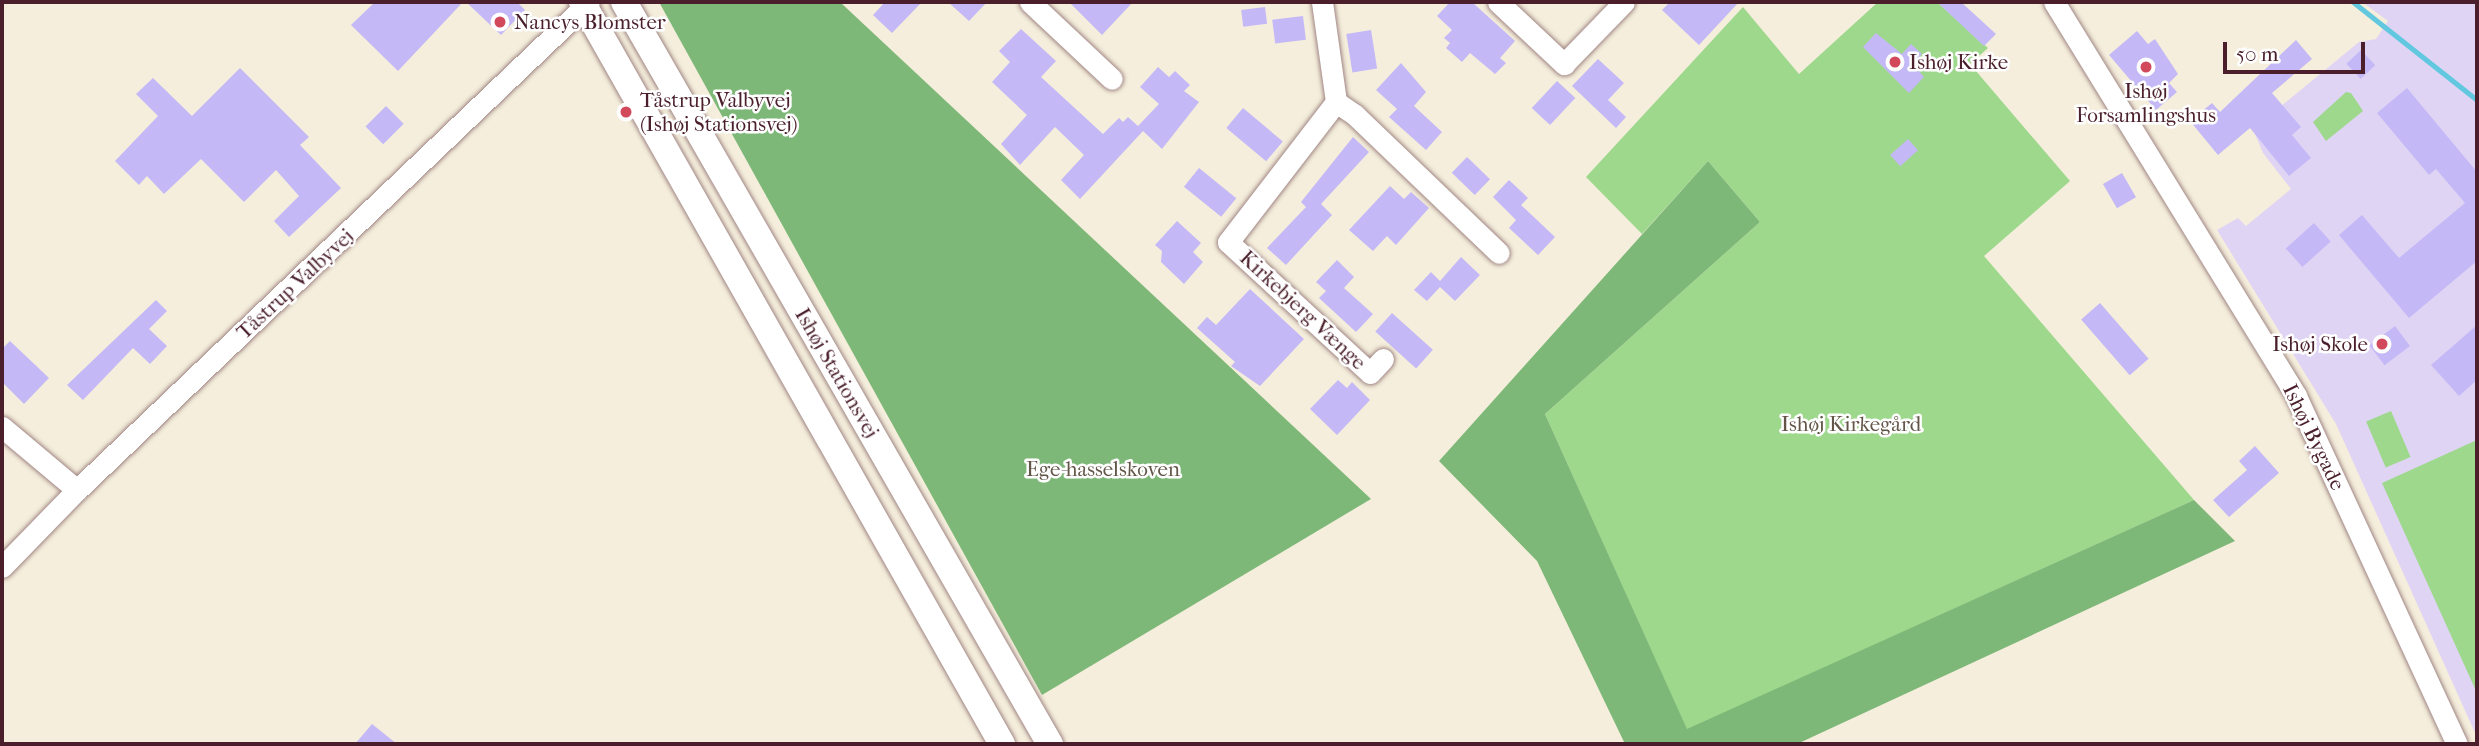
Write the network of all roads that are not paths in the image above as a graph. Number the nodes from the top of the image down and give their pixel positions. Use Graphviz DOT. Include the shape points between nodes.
graph roads {
  1 [pos="624,2"];
  2 [pos="1030,2"];
  3 [pos="1322,2"];
  4 [pos="1498,2"];
  5 [pos="1624,2"];
  6 [pos="2054,2"];
  7 [pos="585,3"];
  8 [pos="1112,79"];
  9 [pos="1336,102"];
  10 [pos="1499,253"];
  11 [pos="1383,359"];
  12 [pos="2,427"];
  13 [pos="77,490"];
  14 [pos="2,567"];
  15 [pos="1002,744"];
  16 [pos="1049,744"];
  17 [pos="2457,744"];
  1 -- 16 [label="main road, Ishøj Stationsvej"];
  2 -- 8 [label="street"];
  3 -- 9 [label="street"];
  4 -- 5 [label="street" via="1564,64"];
  6 -- 17 [label="street, Ishøj Bygade" via="2296,396"];
  7 -- 13 [label="street, Tåstrup Valbyvej"];
  7 -- 15 [label="main road, Ishøj Stationsvej"];
  9 -- 10 [label="street"];
  9 -- 11 [label="street, Kirkebjerg Vænge" via="1228,242 1370,373"];
  12 -- 13 [label="street"];
  13 -- 14 [label="street, Tåstrup Valbyvej"];
}
